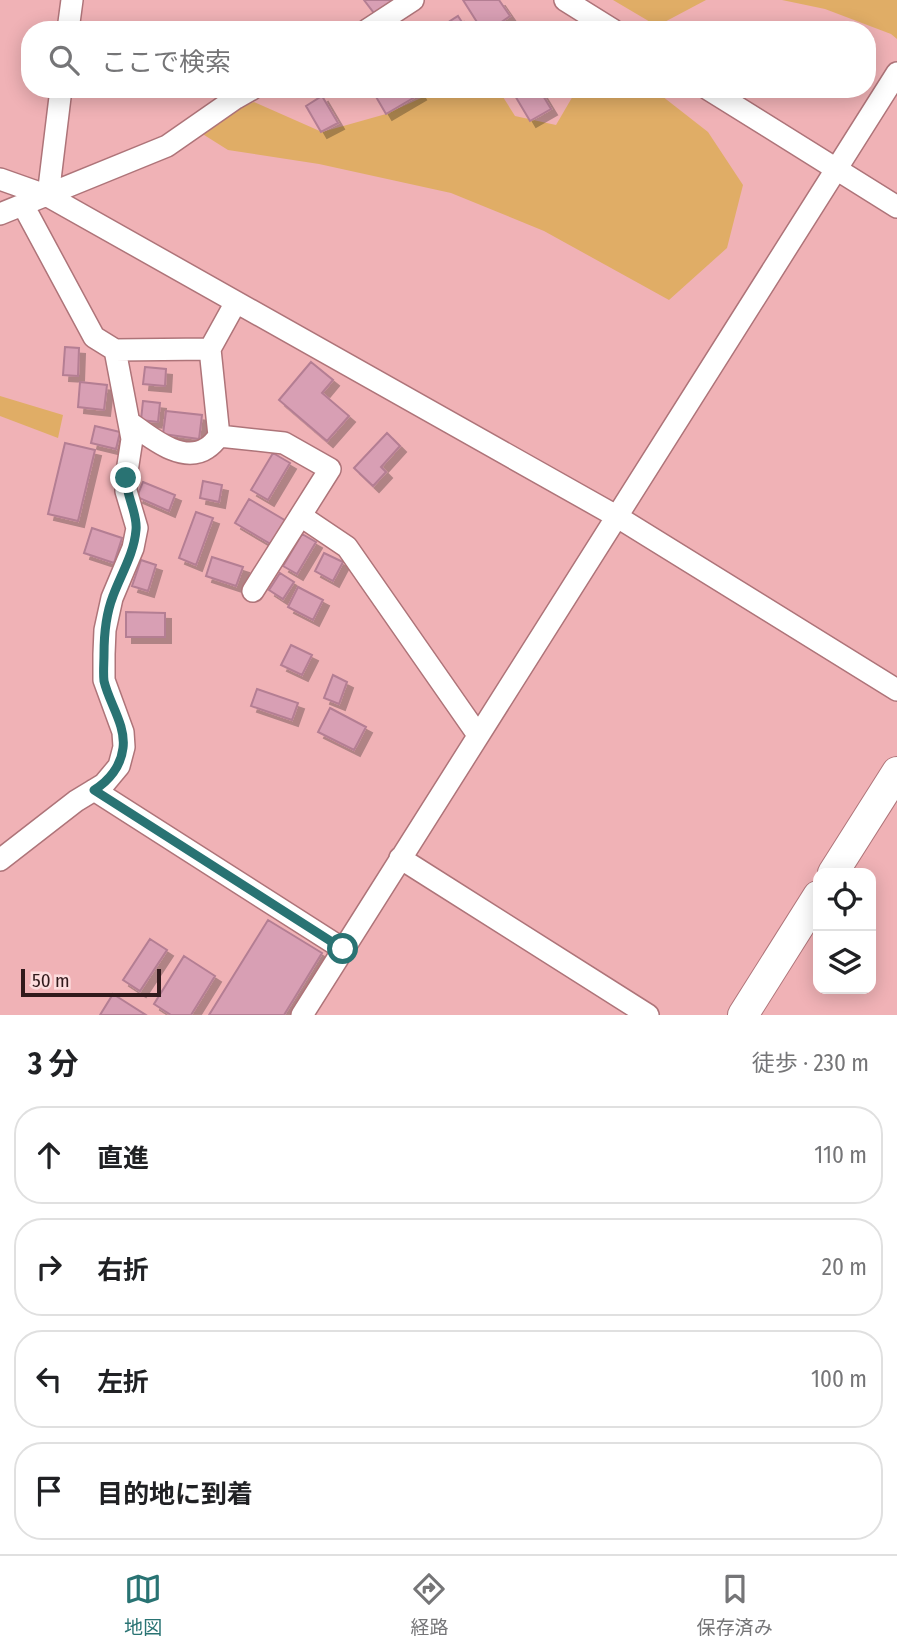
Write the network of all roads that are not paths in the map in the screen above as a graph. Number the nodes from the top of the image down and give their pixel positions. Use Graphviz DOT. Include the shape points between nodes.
graph roads {
  1 [pos="72,0"];
  2 [pos="413,0"];
  3 [pos="565,0"];
  4 [pos="69,21"];
  5 [pos="381,21"];
  6 [pos="599,21"];
  7 [pos="897,73"];
  8 [pos="60,98"];
  9 [pos="236,98"];
  10 [pos="723,98"];
  11 [pos="836,169"];
  12 [pos="0,179"];
  13 [pos="48,196"];
  14 [pos="23,205"];
  15 [pos="897,207"];
  16 [pos="0,214"];
  17 [pos="236,302"];
  18 [pos="211,349"];
  19 [pos="115,351"];
  20 [pos="129,422"];
  21 [pos="219,436"];
  22 [pos="301,516"];
  23 [pos="616,516"];
  24 [pos="253,590"];
  25 [pos="897,690"];
  26 [pos="478,735"];
  27 [pos="897,772"];
  28 [pos="94,790"];
  29 [pos="400,858"];
  30 [pos="0,860"];
  31 [pos="836,868"];
  32 [pos="813,904"];
  33 [pos="343,949"];
  34 [pos="302,1015"];
  35 [pos="648,1015"];
  36 [pos="743,1015"];
  1 -- 4 [label="street"];
  2 -- 5 [label="street"];
  3 -- 6 [label="street"];
  7 -- 11 [label="street"];
  8 -- 13 [label="street"];
  9 -- 13 [label="street" via="167,146"];
  10 -- 11 [label="street"];
  11 -- 15 [label="street"];
  11 -- 23 [label="street"];
  12 -- 13 [label="street"];
  13 -- 14 [label="street"];
  13 -- 17 [label="street"];
  14 -- 16 [label="street"];
  14 -- 19 [label="street" via="94,337"];
  17 -- 18 [label="street"];
  17 -- 23 [label="street"];
  18 -- 19 [label="street"];
  18 -- 21 [label="street"];
  19 -- 20 [label="street"];
  20 -- 21 [label="street" via="171,449 192,453 206,449"];
  20 -- 28 [label="street" via="132,439 126,491 137,527 112,598 104,654 104,680 124,747 119,766"];
  21 -- 22 [label="street" via="284,443 330,469"];
  22 -- 24 [label="street"];
  22 -- 26 [label="street" via="346,547"];
  23 -- 25 [label="street"];
  23 -- 26 [label="street"];
  26 -- 29 [label="street"];
  27 -- 31 [label="street"];
  28 -- 30 [label="street"];
  28 -- 33 [label="street"];
  29 -- 33 [label="street"];
  29 -- 35 [label="street"];
  32 -- 36 [label="street"];
  33 -- 34 [label="street"];
}
